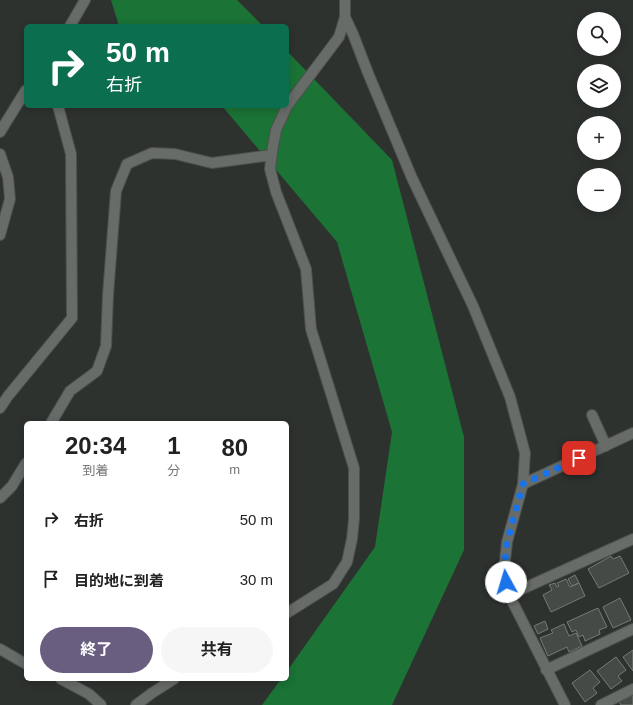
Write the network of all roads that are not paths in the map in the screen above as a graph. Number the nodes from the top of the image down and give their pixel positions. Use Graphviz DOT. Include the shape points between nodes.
graph roads {
  1 [pos="85,0"];
  2 [pos="345,0"];
  3 [pos="345,17"];
  4 [pos="71,24"];
  5 [pos="24,93"];
  6 [pos="289,103"];
  7 [pos="59,108"];
  8 [pos="286,108"];
  9 [pos="0,132"];
  10 [pos="0,154"];
  11 [pos="272,155"];
  12 [pos="0,235"];
  13 [pos="0,408"];
  14 [pos="592,415"];
  15 [pos="52,421"];
  16 [pos="633,434"];
  17 [pos="606,446"];
  18 [pos="24,466"];
  19 [pos="523,484"];
  20 [pos="0,498"];
  21 [pos="633,539"];
  22 [pos="509,595"];
  23 [pos="289,612"];
  24 [pos="633,629"];
  25 [pos="0,649"];
  26 [pos="24,663"];
  27 [pos="546,670"];
  28 [pos="65,681"];
  29 [pos="171,681"];
  30 [pos="633,689"];
  31 [pos="101,705"];
  32 [pos="136,705"];
  33 [pos="565,705"];
  34 [pos="601,705"];
  1 -- 4 [label="street"];
  2 -- 3 [label="street"];
  3 -- 6 [label="street" via="339,37"];
  3 -- 19 [label="street" via="412,178 473,306 510,397 524,452"];
  5 -- 9 [label="street"];
  7 -- 13 [label="street" via="71,154 72,318"];
  8 -- 11 [label="street" via="276,130"];
  10 -- 12 [label="street" via="8,177 10,199"];
  11 -- 15 [label="street" via="212,163 175,154 152,153 127,164 116,191 106,346 97,372 70,391"];
  11 -- 23 [label="street" via="270,170 276,192 306,269 311,329 354,468 354,520 347,562 333,584"];
  14 -- 17 [label="street"];
  16 -- 17 [label="street"];
  17 -- 19 [label="street"];
  18 -- 20 [label="street" via="12,486"];
  19 -- 22 [label="street" via="507,542 504,570"];
  21 -- 22 [label="street"];
  22 -- 27 [label="street"];
  24 -- 27 [label="street"];
  25 -- 26 [label="street"];
  27 -- 33 [label="street"];
  28 -- 31 [label="street" via="88,694"];
  29 -- 32 [label="street"];
  30 -- 34 [label="street"];
}
